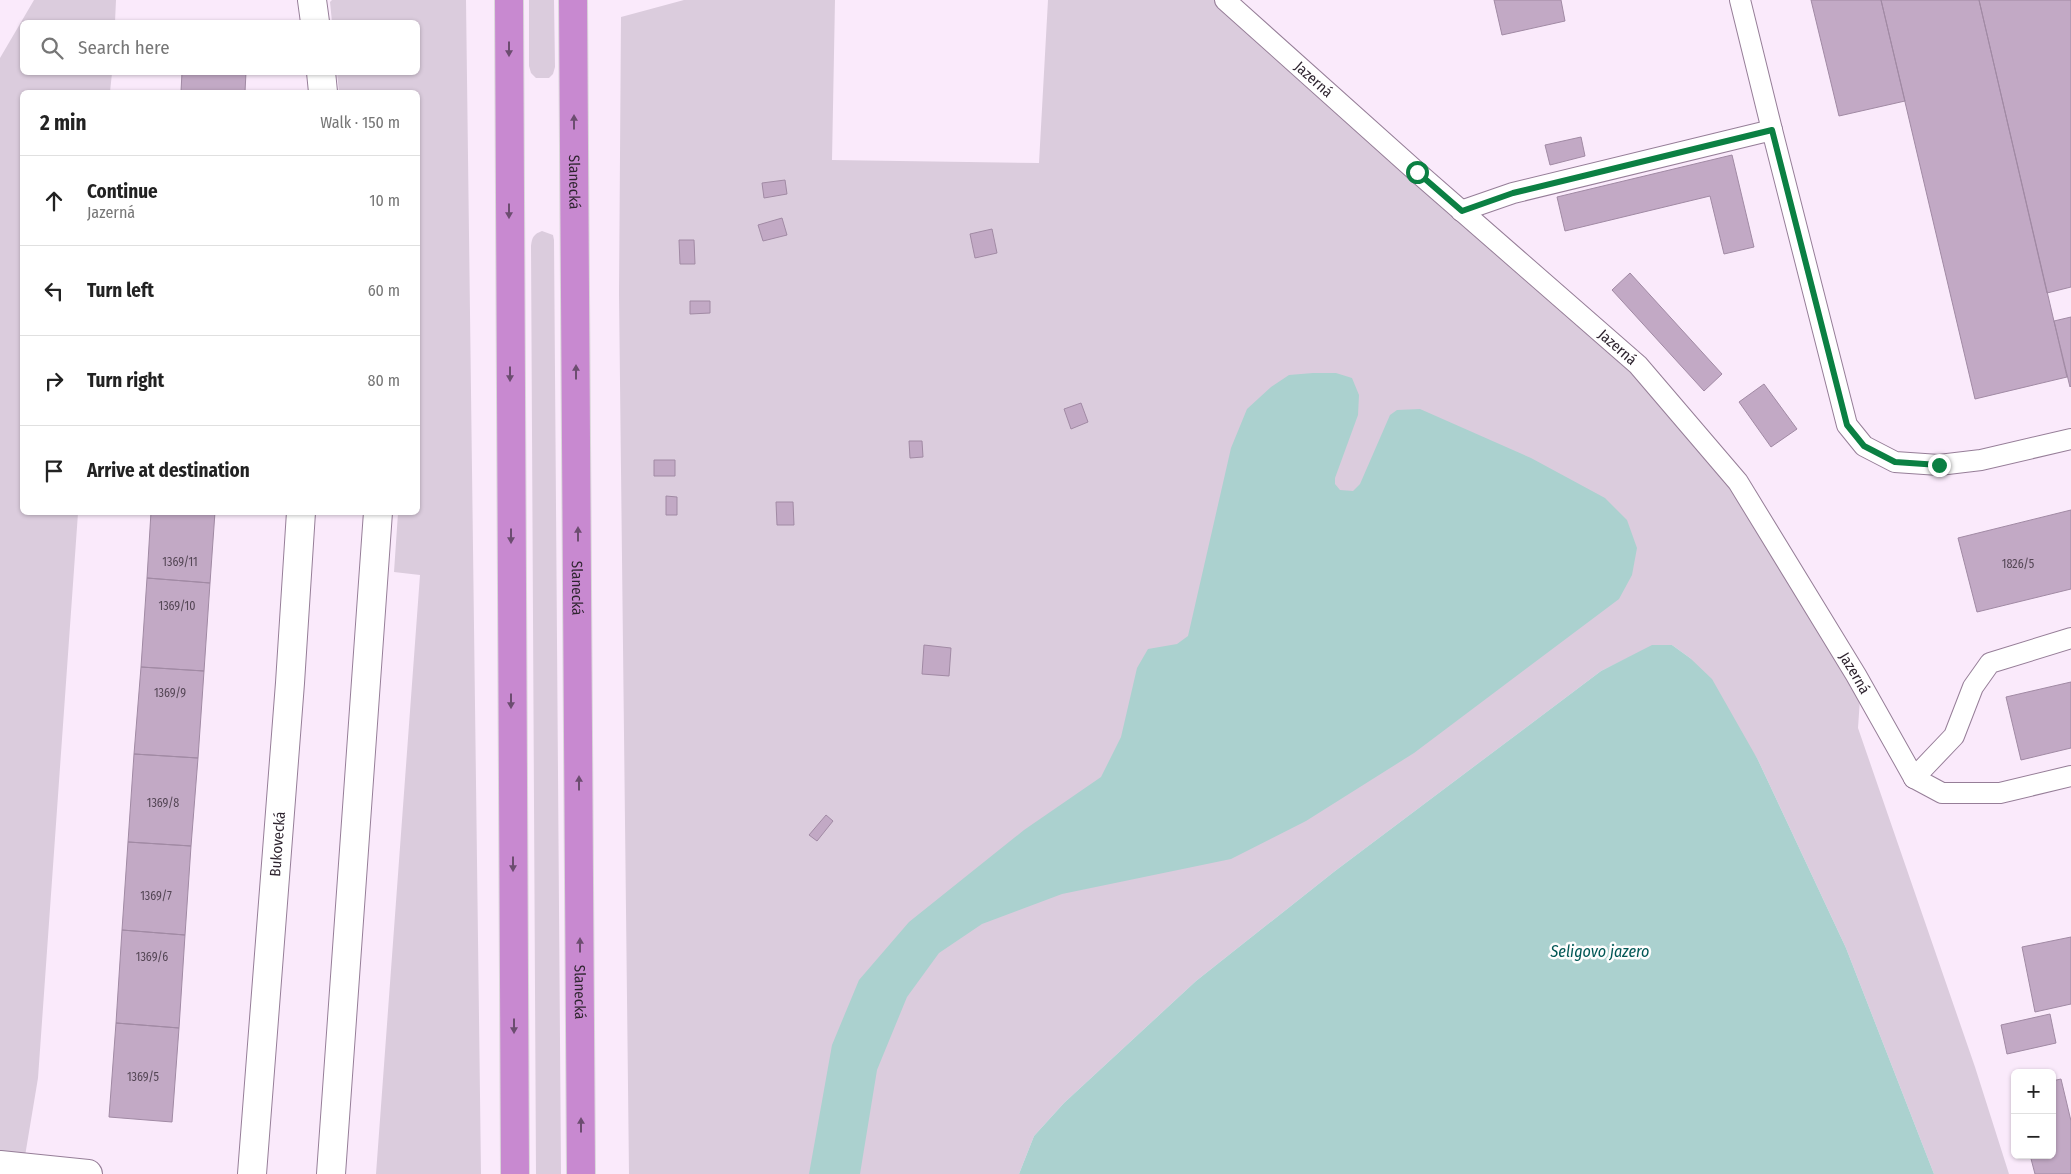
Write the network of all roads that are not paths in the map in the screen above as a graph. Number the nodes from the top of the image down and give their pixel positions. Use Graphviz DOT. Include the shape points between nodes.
graph roads {
  1 [pos="312,0"];
  2 [pos="509,0"];
  3 [pos="573,0"];
  4 [pos="1224,0"];
  5 [pos="1740,0"];
  6 [pos="315,20"];
  7 [pos="321,75"];
  8 [pos="323,90"];
  9 [pos="1772,130"];
  10 [pos="1462,211"];
  11 [pos="2071,439"];
  12 [pos="301,515"];
  13 [pos="378,515"];
  14 [pos="2071,638"];
  15 [pos="2071,776"];
  16 [pos="1914,778"];
  17 [pos="0,1165"];
  18 [pos="88,1174"];
  19 [pos="252,1174"];
  20 [pos="331,1174"];
  21 [pos="515,1174"];
  22 [pos="581,1174"];
  1 -- 6 [label="street"];
  2 -- 21 [label="highway, one-way"];
  22 -- 3 [label="highway, Slanecká, one-way"];
  4 -- 10 [label="lane, Jazerná"];
  5 -- 9 [label="lane"];
  7 -- 8 [label="street"];
  9 -- 10 [label="lane" via="1513,193"];
  9 -- 11 [label="lane" via="1847,425 1864,446 1895,462 1939,465 1981,460"];
  10 -- 16 [label="lane, Jazerná" via="1638,365 1738,482 1856,675"];
  12 -- 19 [label="street, Bukovecká"];
  13 -- 20 [label="street"];
  14 -- 16 [label="lane" via="1990,663 1973,687 1954,736"];
  15 -- 16 [label="lane" via="2000,792 1942,792"];
  17 -- 18 [label="street"];
}
